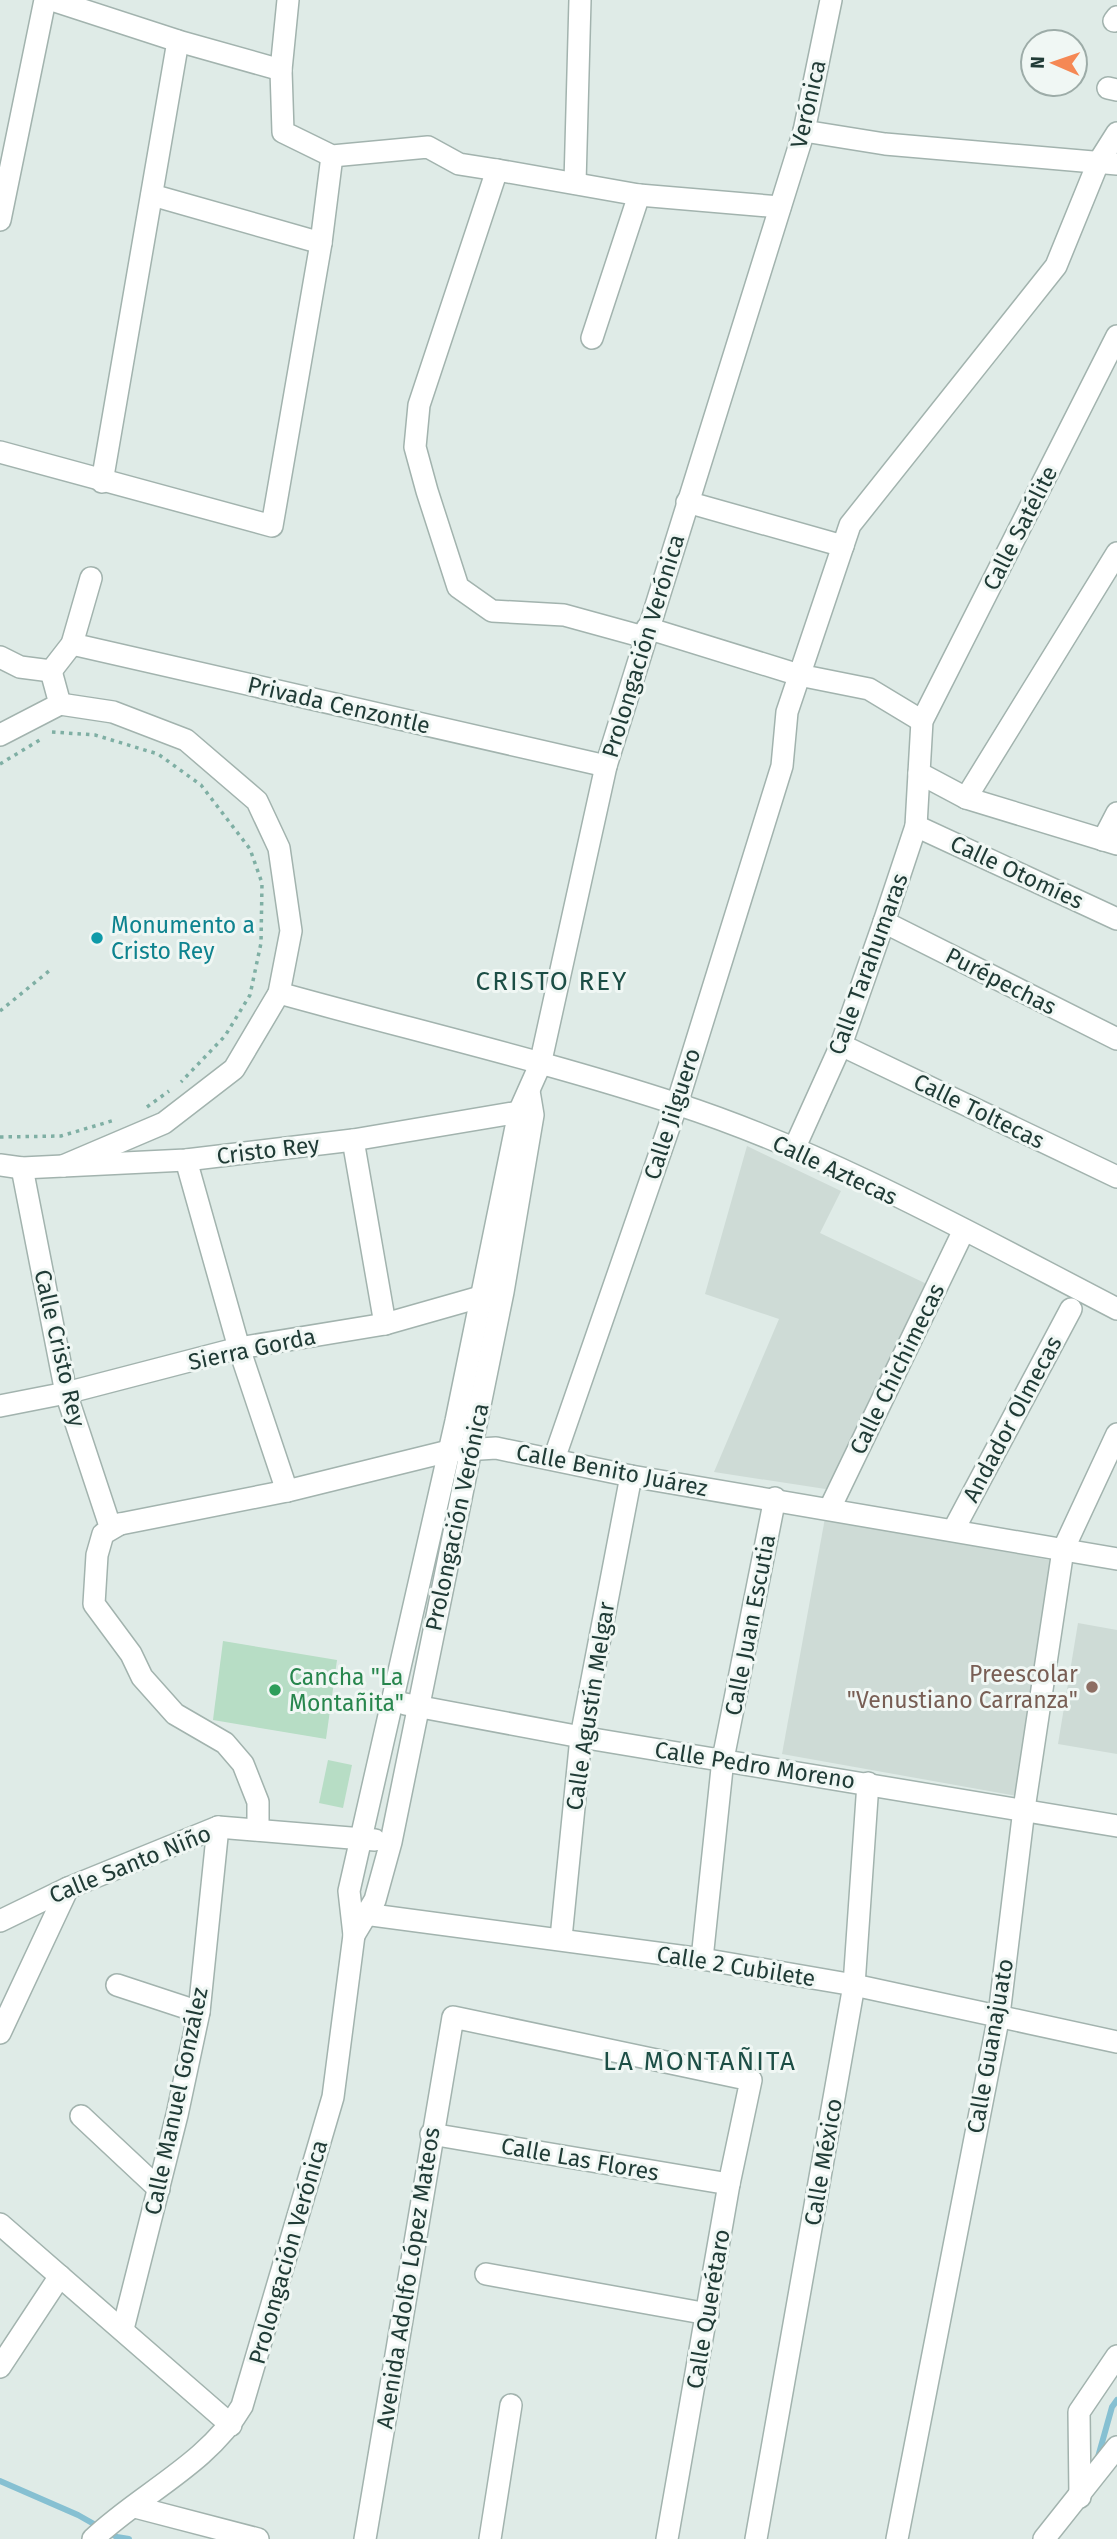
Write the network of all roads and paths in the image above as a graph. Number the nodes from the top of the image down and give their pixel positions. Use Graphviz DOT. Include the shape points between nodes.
graph roads {
  1 [pos="45,0"];
  2 [pos="52,0"];
  3 [pos="288,0"];
  4 [pos="580,0"];
  5 [pos="831,0"];
  6 [pos="178,41"];
  7 [pos="281,70"];
  8 [pos="804,131"];
  9 [pos="1117,133"];
  10 [pos="332,156"];
  11 [pos="1108,163"];
  12 [pos="497,170"];
  13 [pos="575,184"];
  14 [pos="152,195"];
  15 [pos="639,195"];
  16 [pos="780,207"];
  17 [pos="0,219"];
  18 [pos="321,243"];
  19 [pos="1117,336"];
  20 [pos="592,338"];
  21 [pos="0,452"];
  22 [pos="102,482"];
  23 [pos="687,502"];
  24 [pos="843,546"];
  25 [pos="1117,553"];
  26 [pos="91,578"];
  27 [pos="645,633"];
  28 [pos="72,644"];
  29 [pos="0,657"];
  30 [pos="51,671"];
  31 [pos="799,675"];
  32 [pos="60,704"];
  33 [pos="922,721"];
  34 [pos="0,735"];
  35 [pos="0,764"];
  36 [pos="606,766"];
  37 [pos="919,773"];
  38 [pos="966,798"];
  39 [pos="1117,813"];
  40 [pos="916,826"];
  41 [pos="1110,842"];
  42 [pos="1117,919"];
  43 [pos="884,922"];
  44 [pos="49,971"];
  45 [pos="279,993"];
  46 [pos="0,1011"];
  47 [pos="1117,1039"];
  48 [pos="841,1045"];
  49 [pos="540,1065"];
  50 [pos="677,1104"];
  51 [pos="140,1112"];
  52 [pos="526,1114"];
  53 [pos="127,1116"];
  54 [pos="0,1137"];
  55 [pos="353,1140"];
  56 [pos="794,1149"];
  57 [pos="186,1160"];
  58 [pos="0,1165"];
  59 [pos="63,1166"];
  60 [pos="22,1168"];
  61 [pos="1117,1177"];
  62 [pos="964,1230"];
  63 [pos="494,1293"];
  64 [pos="1117,1309"];
  65 [pos="1071,1310"];
  66 [pos="385,1324"];
  67 [pos="239,1348"];
  68 [pos="65,1393"];
  69 [pos="0,1406"];
  70 [pos="1117,1435"];
  71 [pos="460,1450"];
  72 [pos="554,1460"];
  73 [pos="631,1476"];
  74 [pos="288,1492"];
  75 [pos="775,1498"];
  76 [pos="830,1508"];
  77 [pos="115,1525"];
  78 [pos="954,1529"];
  79 [pos="1063,1550"];
  80 [pos="1117,1559"];
  81 [pos="393,1702"];
  82 [pos="418,1706"];
  83 [pos="581,1737"];
  84 [pos="723,1759"];
  85 [pos="869,1783"];
  86 [pos="1024,1809"];
  87 [pos="1117,1826"];
  88 [pos="218,1827"];
  89 [pos="258,1830"];
  90 [pos="362,1838"];
  91 [pos="391,1842"];
  92 [pos="68,1888"];
  93 [pos="359,1913"];
  94 [pos="0,1922"];
  95 [pos="561,1938"];
  96 [pos="702,1959"];
  97 [pos="117,1985"];
  98 [pos="854,1985"];
  99 [pos="199,2012"];
  100 [pos="999,2015"];
  101 [pos="0,2033"];
  102 [pos="1117,2042"];
  103 [pos="751,2080"];
  104 [pos="81,2116"];
  105 [pos="431,2134"];
  106 [pos="729,2184"];
  107 [pos="159,2189"];
  108 [pos="0,2224"];
  109 [pos="486,2274"];
  110 [pos="60,2276"];
  111 [pos="708,2314"];
  112 [pos="123,2329"];
  113 [pos="1117,2356"];
  114 [pos="0,2367"];
  115 [pos="511,2405"];
  116 [pos="231,2425"];
  117 [pos="1117,2447"];
  118 [pos="1080,2497"];
  119 [pos="128,2510"];
  120 [pos="93,2539"];
  121 [pos="258,2539"];
  122 [pos="365,2539"];
  123 [pos="490,2539"];
  124 [pos="667,2539"];
  125 [pos="757,2539"];
  126 [pos="897,2539"];
  127 [pos="1044,2539"];
  1 -- 17 [label="street"];
  2 -- 6 [label="street"];
  3 -- 7 [label="street"];
  4 -- 13 [label="street"];
  5 -- 8 [label="street, Verónica"];
  6 -- 7 [label="street"];
  6 -- 14 [label="street"];
  7 -- 10 [label="street" via="283,132"];
  8 -- 11 [label="street" via="885,144"];
  8 -- 16 [label="street, Verónica"];
  9 -- 11 [label="street"];
  10 -- 12 [label="street" via="428,146 459,163"];
  10 -- 18 [label="street"];
  11 -- 24 [label="street" via="1056,266 850,525"];
  12 -- 13 [label="street"];
  12 -- 27 [label="street" via="419,405 415,447 427,491 458,587 492,611 564,615"];
  13 -- 15 [label="street"];
  14 -- 18 [label="street"];
  14 -- 22 [label="street"];
  15 -- 16 [label="street"];
  15 -- 20 [label="street"];
  16 -- 23 [label="street, Prolongación Verónica"];
  18 -- 22 [label="street" via="271,526"];
  19 -- 33 [label="street, Calle Satélite"];
  21 -- 22 [label="street"];
  23 -- 24 [label="street"];
  23 -- 27 [label="street, Prolongación Verónica"];
  24 -- 31 [label="street"];
  25 -- 38 [label="street"];
  26 -- 28 [label="street"];
  27 -- 31 [label="street"];
  27 -- 36 [label="street, Prolongación Verónica"];
  28 -- 30 [label="street"];
  28 -- 36 [label="street, Privada Cenzontle"];
  29 -- 30 [label="street" via="20,667"];
  30 -- 32 [label="street"];
  31 -- 33 [label="street" via="869,689"];
  31 -- 50 [label="street, Calle Jilguero" via="787,712 782,766"];
  32 -- 34 [label="street"];
  32 -- 45 [label="street" via="113,712 186,740 257,801 279,848 291,930"];
  33 -- 37 [label="street"];
  35 -- 51 [label="path" via="53,731 95,736 158,754 201,785 250,849 262,883 261,943 250,995 225,1036 200,1063"];
  36 -- 49 [label="street, Prolongación Verónica"];
  37 -- 38 [label="street"];
  37 -- 40 [label="street, Calle Tarahumaras"];
  38 -- 41 [label="street"];
  39 -- 41 [label="street"];
  40 -- 42 [label="street, Calle Otomíes"];
  40 -- 43 [label="street, Calle Tarahumaras"];
  43 -- 47 [label="street, Purépechas"];
  43 -- 48 [label="street, Calle Tarahumaras"];
  44 -- 46 [label="path"];
  45 -- 49 [label="street, Calle Aztecas"];
  45 -- 59 [label="street" via="234,1069 164,1123"];
  48 -- 56 [label="street, Calle Tarahumaras"];
  48 -- 61 [label="street, Calle Toltecas"];
  49 -- 50 [label="street, Calle Aztecas"];
  49 -- 52 [label="street, Prolongación Verónica"];
  50 -- 56 [label="street, Calle Aztecas"];
  50 -- 72 [label="street, Calle Jilguero"];
  52 -- 55 [label="street, Cristo Rey"];
  52 -- 63 [label="street, Prolongación Verónica"];
  53 -- 54 [label="path" via="61,1136"];
  55 -- 57 [label="street, Cristo Rey"];
  55 -- 66 [label="street"];
  56 -- 62 [label="street, Calle Aztecas"];
  57 -- 59 [label="street, Cristo Rey"];
  57 -- 67 [label="street"];
  58 -- 60 [label="street, Cristo Rey"];
  59 -- 60 [label="street, Cristo Rey"];
  60 -- 68 [label="street, Calle Cristo Rey"];
  62 -- 64 [label="street, Calle Aztecas"];
  62 -- 76 [label="street, Calle Chichimecas"];
  63 -- 66 [label="street, Sierra Gorda"];
  63 -- 71 [label="street, Prolongación Verónica"];
  65 -- 78 [label="street, Andador Olmecas"];
  66 -- 67 [label="street, Sierra Gorda"];
  67 -- 68 [label="street, Sierra Gorda"];
  67 -- 74 [label="street"];
  68 -- 69 [label="street, Sierra Gorda"];
  68 -- 77 [label="street, Calle Cristo Rey"];
  70 -- 79 [label="street, Calle Guanajuato"];
  71 -- 72 [label="street, Calle Benito Juárez" via="496,1448"];
  71 -- 74 [label="street, Calle Benito Juárez"];
  71 -- 81 [label="street, Prolongación Verónica"];
  71 -- 82 [label="street, Prolongación Verónica"];
  72 -- 73 [label="street, Calle Benito Juárez"];
  73 -- 75 [label="street, Calle Benito Juárez"];
  73 -- 83 [label="street, Calle Agustín Melgar"];
  74 -- 77 [label="street, Calle Benito Juárez"];
  75 -- 76 [label="street, Calle Benito Juárez"];
  75 -- 84 [label="street, Calle Juan Escutia"];
  76 -- 78 [label="street, Calle Benito Juárez"];
  77 -- 89 [label="street" via="103,1534 97,1555 94,1604 142,1677 175,1714 225,1743 243,1764 258,1802"];
  78 -- 79 [label="street, Calle Benito Juárez"];
  79 -- 80 [label="street, Calle Benito Juárez"];
  79 -- 86 [label="street, Calle Guanajuato"];
  81 -- 82 [label="street, Calle Pedro Moreno"];
  81 -- 90 [label="street, Prolongación Verónica"];
  82 -- 83 [label="street, Calle Pedro Moreno"];
  82 -- 91 [label="street, Prolongación Verónica"];
  83 -- 84 [label="street, Calle Pedro Moreno"];
  83 -- 95 [label="street, Calle Agustín Melgar"];
  84 -- 85 [label="street, Calle Pedro Moreno"];
  84 -- 96 [label="street, Calle Juan Escutia"];
  85 -- 86 [label="street, Calle Pedro Moreno"];
  85 -- 98 [label="street, Calle México"];
  86 -- 87 [label="street, Calle Pedro Moreno"];
  86 -- 100 [label="street, Calle Guanajuato"];
  88 -- 89 [label="street, Calle Santo Niño"];
  88 -- 92 [label="street, Calle Santo Niño"];
  88 -- 99 [label="street, Calle Manuel González"];
  89 -- 90 [label="street, Calle Santo Niño"];
  90 -- 91 [label="street, Calle Santo Niño"];
  90 -- 93 [label="street, Prolongación Verónica" via="349,1891"];
  91 -- 93 [label="street, Prolongación Verónica" via="381,1883"];
  92 -- 94 [label="street, Calle Santo Niño"];
  92 -- 101 [label="street"];
  93 -- 95 [label="street, Calle 2 Cubilete"];
  93 -- 116 [label="street, Prolongación Verónica" via="333,2097 242,2406"];
  95 -- 96 [label="street, Calle 2 Cubilete"];
  96 -- 98 [label="street, Calle 2 Cubilete"];
  97 -- 99 [label="street"];
  98 -- 100 [label="street, Calle 2 Cubilete"];
  98 -- 125 [label="street, Calle México"];
  99 -- 107 [label="street, Calle Manuel González"];
  100 -- 102 [label="street, Calle 2 Cubilete"];
  100 -- 126 [label="street, Calle Guanajuato"];
  103 -- 105 [label="street, Avenida Adolfo López Mateos" via="453,2017"];
  103 -- 106 [label="street, Calle Querétaro"];
  104 -- 107 [label="street"];
  105 -- 106 [label="street, Calle Las Flores"];
  105 -- 122 [label="street, Avenida Adolfo López Mateos"];
  106 -- 111 [label="street, Calle Querétaro"];
  107 -- 112 [label="street, Calle Manuel González"];
  108 -- 110 [label="street"];
  109 -- 111 [label="street"];
  110 -- 112 [label="street"];
  110 -- 114 [label="street"];
  111 -- 124 [label="street, Calle Querétaro"];
  112 -- 116 [label="street"];
  113 -- 118 [label="street" via="1079,2412"];
  115 -- 123 [label="street"];
  116 -- 119 [label="street, Prolongación Verónica"];
  117 -- 118 [label="street"];
  118 -- 127 [label="street"];
  119 -- 120 [label="street, Prolongación Verónica"];
  119 -- 121 [label="street"];
}
